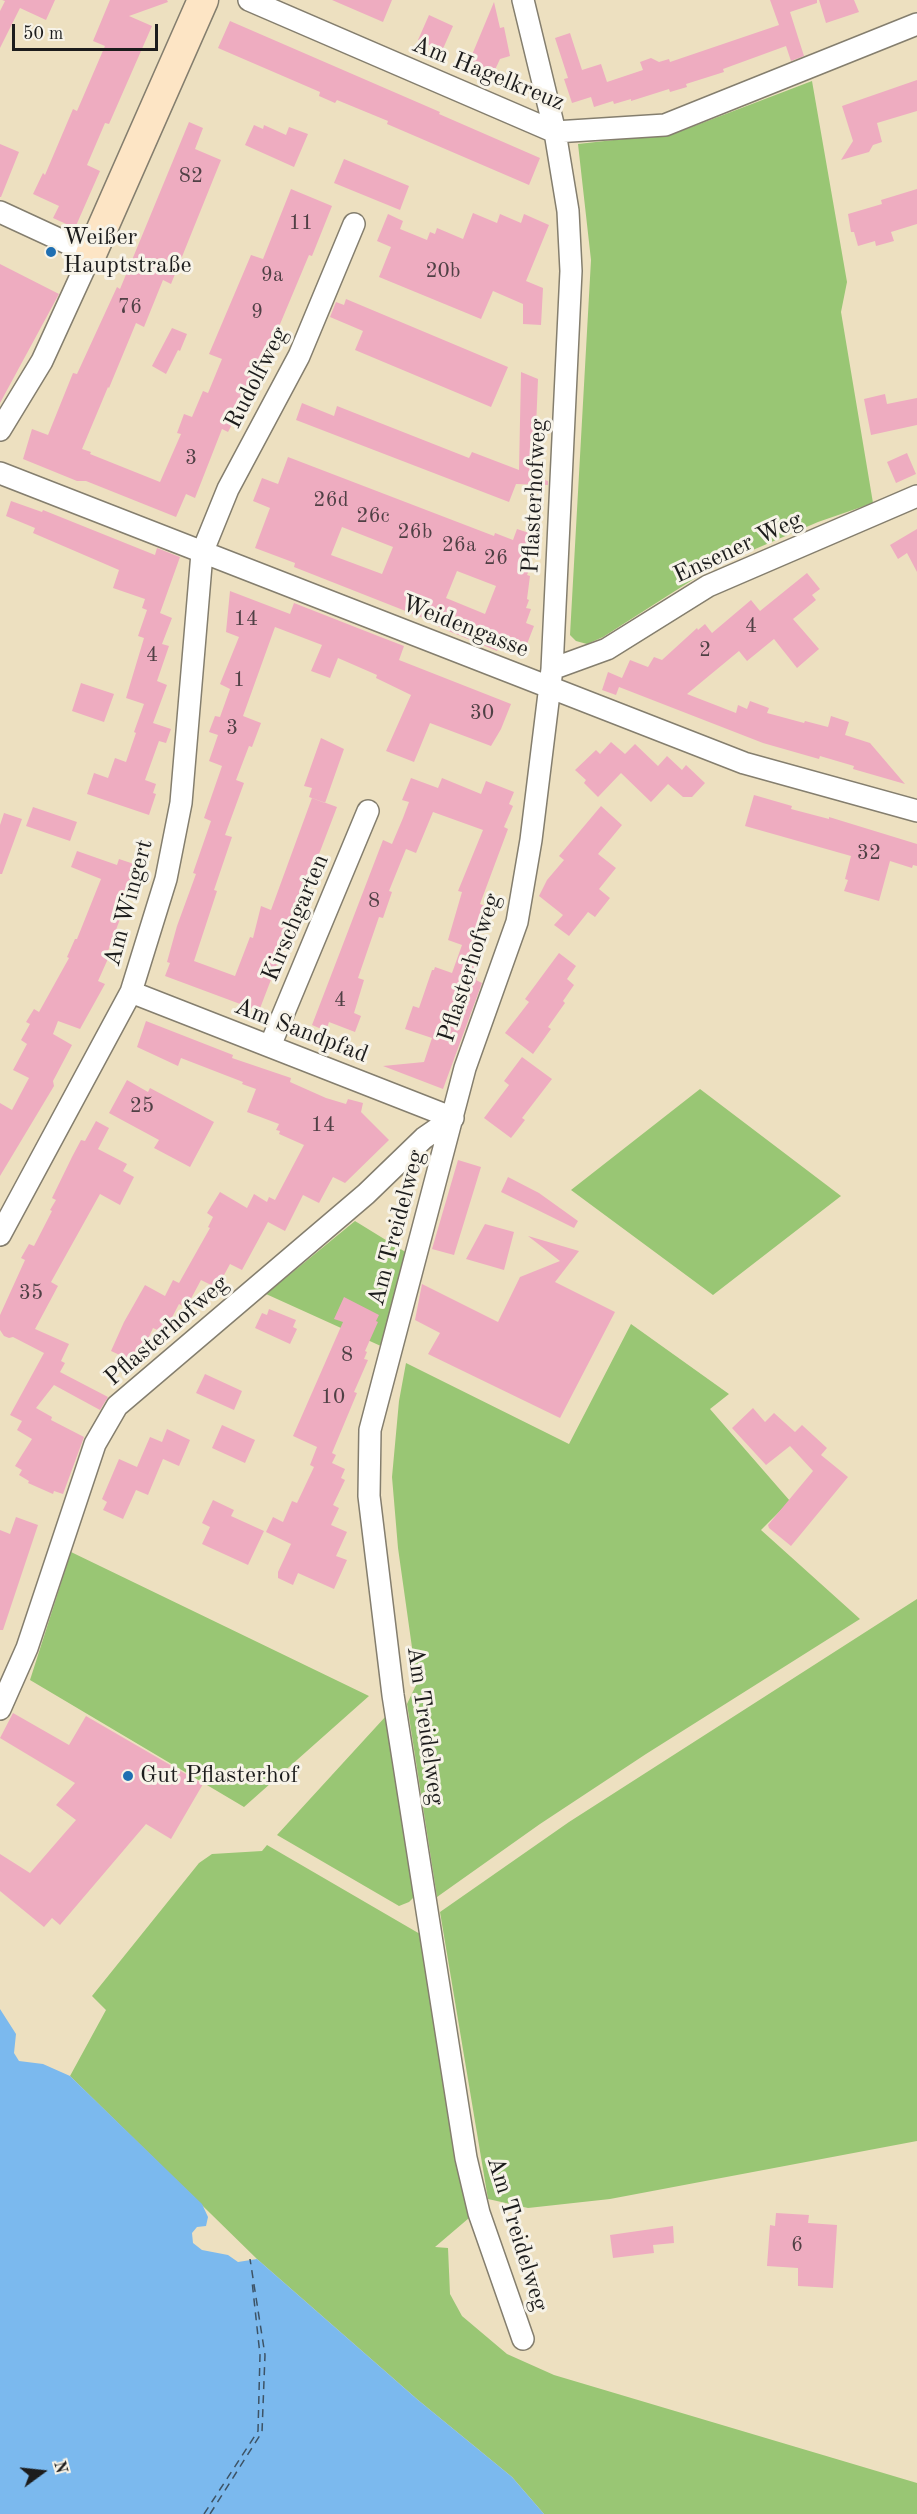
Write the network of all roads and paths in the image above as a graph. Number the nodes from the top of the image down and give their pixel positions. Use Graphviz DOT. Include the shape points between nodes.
graph roads {
  1 [pos="203,0"];
  2 [pos="249,0"];
  3 [pos="523,0"];
  4 [pos="917,24"];
  5 [pos="555,132"];
  6 [pos="0,212"];
  7 [pos="354,224"];
  8 [pos="91,254"];
  9 [pos="0,430"];
  10 [pos="0,473"];
  11 [pos="917,496"];
  12 [pos="202,553"];
  13 [pos="551,678"];
  14 [pos="368,811"];
  15 [pos="917,811"];
  16 [pos="131,992"];
  17 [pos="270,1046"];
  18 [pos="453,1118"];
  19 [pos="0,1235"];
  20 [pos="0,1709"];
  21 [pos="523,2340"];
  1 -- 8 [label="street"];
  2 -- 5 [label="street, Am Hagelkreuz"];
  3 -- 5 [label="street, Pflasterhofweg"];
  4 -- 5 [label="street, Am Hagelkreuz" via="665,125"];
  5 -- 13 [label="street, Pflasterhofweg" via="568,211 571,271"];
  6 -- 8 [label="street"];
  7 -- 12 [label="street, Rudolfweg" via="299,356 228,489"];
  8 -- 9 [label="street" via="42,361"];
  10 -- 12 [label="street, Weidengasse"];
  11 -- 13 [label="street, Ensener Weg" via="708,586 607,649"];
  12 -- 13 [label="street, Weidengasse"];
  12 -- 16 [label="street, Am Wingert" via="181,803 166,879"];
  13 -- 15 [label="street, Weidengasse" via="744,763"];
  13 -- 18 [label="street, Pflasterhofweg" via="517,922 465,1068"];
  14 -- 17 [label="street, Kirschgarten"];
  16 -- 17 [label="street, Am Sandpfad"];
  16 -- 19 [label="street, Am Wingert"];
  17 -- 18 [label="street, Am Sandpfad"];
  18 -- 20 [label="street, Pflasterhofweg" via="424,1138 366,1194 117,1406 95,1444 27,1648"];
  18 -- 21 [label="street, Am Treidelweg" via="370,1430 369,1496 393,1695 466,2158 479,2213"];
}
